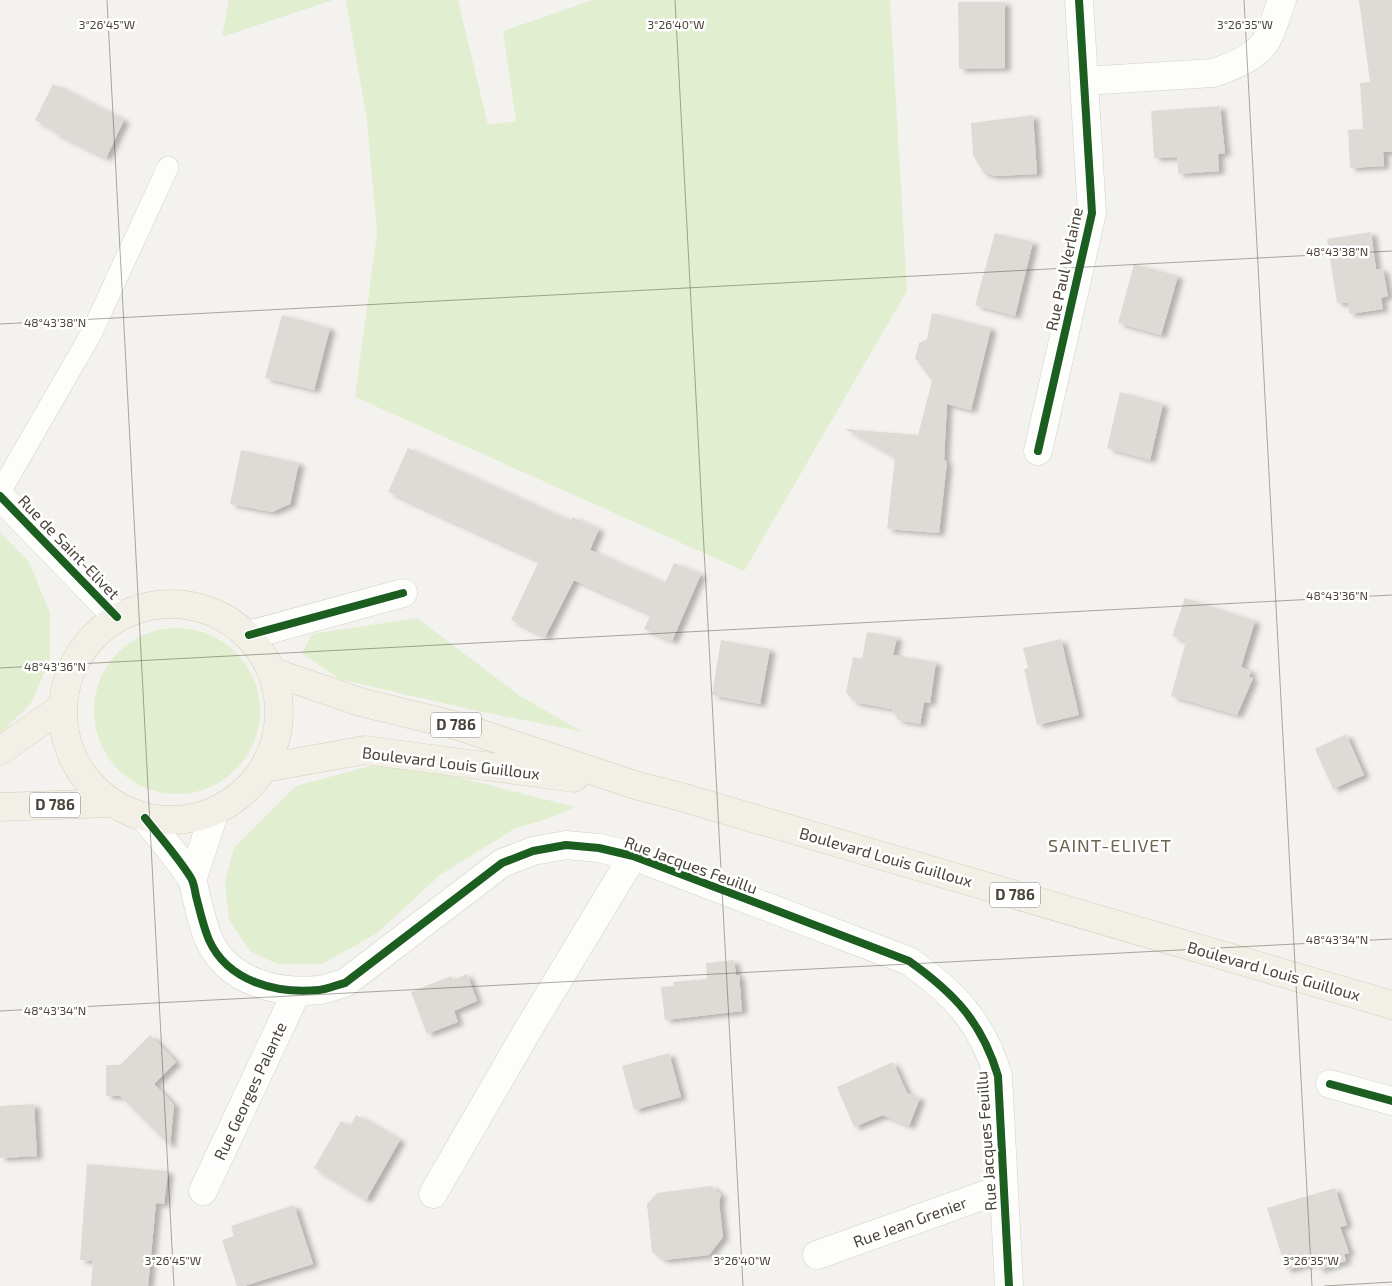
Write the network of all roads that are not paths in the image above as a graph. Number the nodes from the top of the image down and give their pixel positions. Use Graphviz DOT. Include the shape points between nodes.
graph roads {
  1 [pos="1079,0"];
  2 [pos="1282,0"];
  3 [pos="1084,81"];
  4 [pos="168,167"];
  5 [pos="1038,451"];
  6 [pos="0,492"];
  7 [pos="0,496"];
  8 [pos="403,593"];
  9 [pos="117,617"];
  10 [pos="249,635"];
  11 [pos="273,672"];
  12 [pos="62,708"];
  13 [pos="0,751"];
  14 [pos="265,768"];
  15 [pos="638,786"];
  16 [pos="111,803"];
  17 [pos="0,807"];
  18 [pos="215,812"];
  19 [pos="145,818"];
  20 [pos="633,856"];
  21 [pos="192,880"];
  22 [pos="297,991"];
  23 [pos="1392,1005"];
  24 [pos="1330,1084"];
  25 [pos="1392,1101"];
  26 [pos="1004,1188"];
  27 [pos="203,1191"];
  28 [pos="433,1194"];
  29 [pos="817,1255"];
  30 [pos="1009,1286"];
  1 -- 3 [label="street, Rue Paul Verlaine"];
  2 -- 3 [label="street" via="1265,43 1229,68 1213,73"];
  3 -- 5 [label="street, Rue Paul Verlaine" via="1092,213"];
  4 -- 6 [label="lane" via="91,334"];
  7 -- 9 [label="street, Rue de Saint-Elivet"];
  8 -- 10 [label="street"];
  9 -- 10 [label="main road" via="151,604 187,604 220,614"];
  9 -- 12 [label="main road" via="89,640 69,671"];
  10 -- 11 [label="main road"];
  11 -- 14 [label="main road" via="280,704 278,738"];
  11 -- 15 [label="main road, Boulevard Louis Guilloux / D 786" via="360,702 458,726"];
  12 -- 13 [label="main road"];
  12 -- 16 [label="main road" via="67,744 79,769"];
  14 -- 15 [label="main road, Boulevard Louis Guilloux / D 786" via="365,750"];
  14 -- 18 [label="main road" via="243,794"];
  15 -- 23 [label="main road, Boulevard Louis Guilloux / D 786"];
  16 -- 17 [label="main road, D 786"];
  16 -- 19 [label="main road"];
  18 -- 19 [label="main road" via="182,820"];
  18 -- 21 [label="street"];
  19 -- 21 [label="street, Rue Jacques Feuillu"];
  20 -- 22 [label="street, Rue Jacques Feuillu" via="566,845 533,850 502,863 345,983 321,990"];
  20 -- 26 [label="street, Rue Jacques Feuillu" via="909,961 941,985 978,1028 993,1058 998,1076"];
  20 -- 28 [label="street, Rue Jacques Feuillu"];
  21 -- 22 [label="street, Rue Jacques Feuillu" via="209,941 221,958 255,983"];
  22 -- 27 [label="street, Rue Georges Palante"];
  24 -- 25 [label="street"];
  26 -- 29 [label="street, Rue Jean Grenier"];
  26 -- 30 [label="street, Rue Jacques Feuillu"];
}
